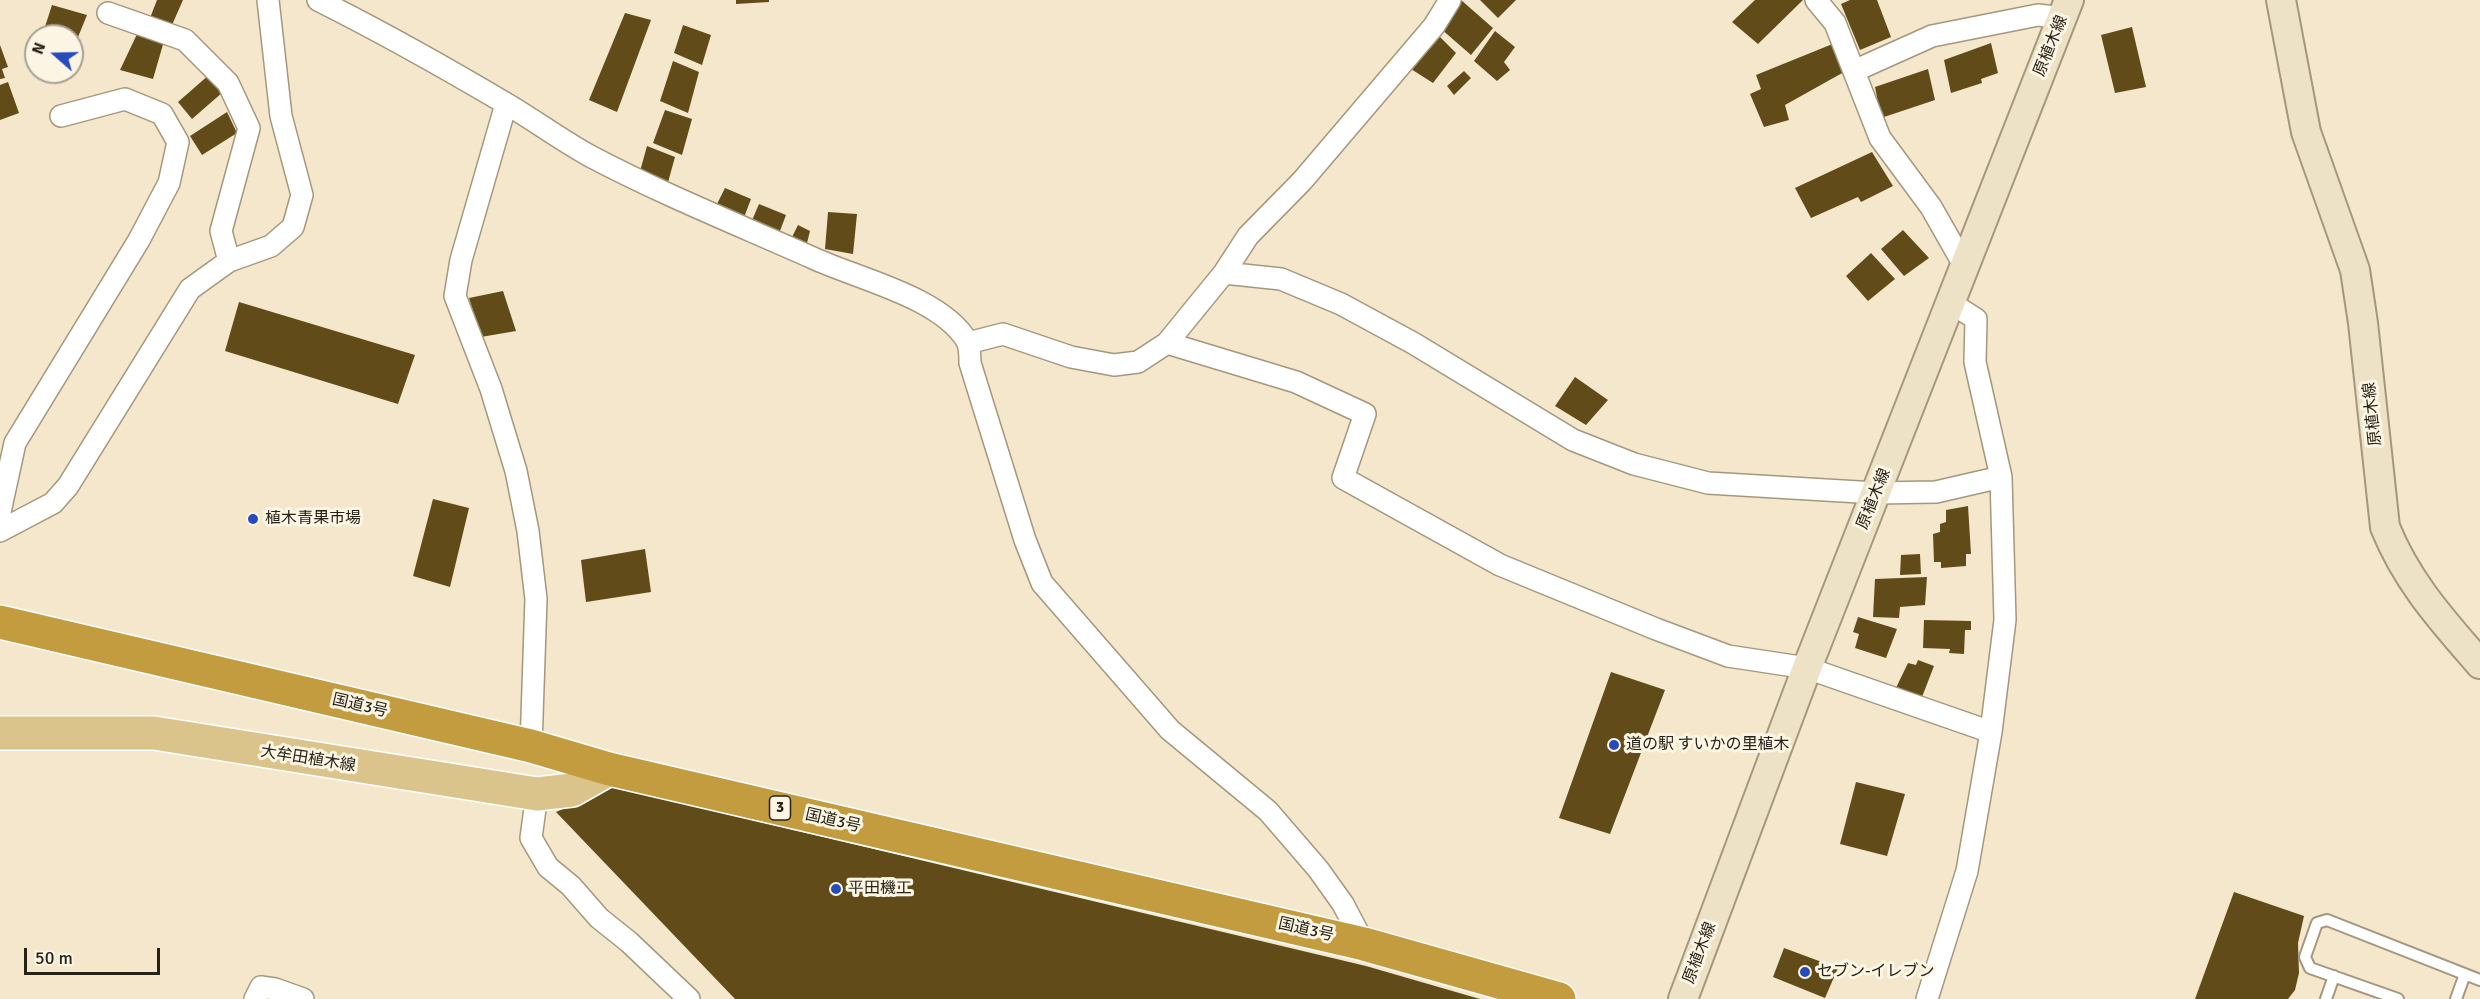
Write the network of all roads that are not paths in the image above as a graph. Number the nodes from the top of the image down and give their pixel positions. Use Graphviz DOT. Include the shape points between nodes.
graph roads {
  1 [pos="268,0"];
  2 [pos="318,0"];
  3 [pos="1450,0"];
  4 [pos="1816,0"];
  5 [pos="2281,0"];
  6 [pos="2066,9"];
  7 [pos="108,14"];
  8 [pos="1854,71"];
  9 [pos="506,104"];
  10 [pos="61,116"];
  11 [pos="229,261"];
  12 [pos="1964,265"];
  13 [pos="1224,273"];
  14 [pos="1951,303"];
  15 [pos="968,343"];
  16 [pos="1167,343"];
  17 [pos="2001,477"];
  18 [pos="1876,493"];
  19 [pos="0,512"];
  20 [pos="0,531"];
  21 [pos="0,622"];
  22 [pos="2480,664"];
  23 [pos="1807,668"];
  24 [pos="1991,732"];
  25 [pos="0,733"];
  26 [pos="531,746"];
  27 [pos="609,769"];
  28 [pos="537,794"];
  29 [pos="1364,944"];
  30 [pos="2465,974"];
  31 [pos="2334,976"];
  32 [pos="2480,980"];
  33 [pos="255,999"];
  34 [pos="303,999"];
  35 [pos="689,999"];
  36 [pos="1559,999"];
  37 [pos="1683,999"];
  38 [pos="1927,999"];
  39 [pos="2326,999"];
  40 [pos="2398,999"];
  41 [pos="2456,999"];
  1 -- 11 [label="street" via="281,116 302,195 293,227 271,246"];
  2 -- 9 [label="street"];
  3 -- 13 [label="street" via="1434,26 1302,182 1248,236"];
  4 -- 8 [label="street" via="1835,23"];
  5 -- 22 [label="main road, 原植木線" via="2307,132 2355,270 2385,527 2413,584"];
  6 -- 8 [label="street" via="1932,36"];
  6 -- 12 [label="main road, 原植木線"];
  7 -- 11 [label="street" via="185,40 228,83 249,128 221,231"];
  8 -- 12 [label="street" via="1880,138 1931,207"];
  9 -- 15 [label="street" via="588,154 656,189 932,309 954,324"];
  9 -- 26 [label="street" via="461,260 455,296 491,389 516,471 528,531 537,599"];
  10 -- 19 [label="street" via="125,99 162,114 178,142 169,183 139,240 15,442"];
  11 -- 20 [label="street" via="190,289 68,486 53,503"];
  12 -- 14 [label="main road, 原植木線"];
  13 -- 16 [label="street"];
  13 -- 18 [label="street" via="1281,279 1341,304 1573,440 1634,464 1708,483"];
  14 -- 17 [label="street" via="1977,319 1975,362"];
  14 -- 18 [label="main road, 原植木線"];
  15 -- 16 [label="street" via="1003,334 1071,357 1114,365 1138,362"];
  15 -- 29 [label="street" via="970,363 1025,540 1042,582 1170,730 1268,811 1318,869 1343,904"];
  16 -- 23 [label="street" via="1296,382 1365,414 1343,478 1500,566 1728,656"];
  17 -- 18 [label="street" via="1936,492"];
  17 -- 24 [label="street" via="2005,620"];
  18 -- 23 [label="main road, 原植木線"];
  21 -- 26 [label="highway, 国道3号 / 3"];
  23 -- 24 [label="street"];
  23 -- 37 [label="main road, 原植木線"];
  24 -- 38 [label="street" via="1967,871"];
  25 -- 28 [label="main road, 大牟田植木線" via="154,733"];
  26 -- 27 [label="highway, 国道3号 / 3"];
  27 -- 28 [label="main road, 大牟田植木線" via="572,790"];
  27 -- 29 [label="highway, 国道3号 / 3"];
  28 -- 35 [label="street" via="531,838 548,867 598,918"];
  29 -- 36 [label="highway, 国道3号 / 3"];
  30 -- 31 [label="lane" via="2321,920 2306,962 2310,968"];
  30 -- 32 [label="lane"];
  30 -- 41 [label="lane"];
  31 -- 39 [label="lane"];
  31 -- 40 [label="lane"];
  33 -- 34 [label="street" via="261,987"];
}
